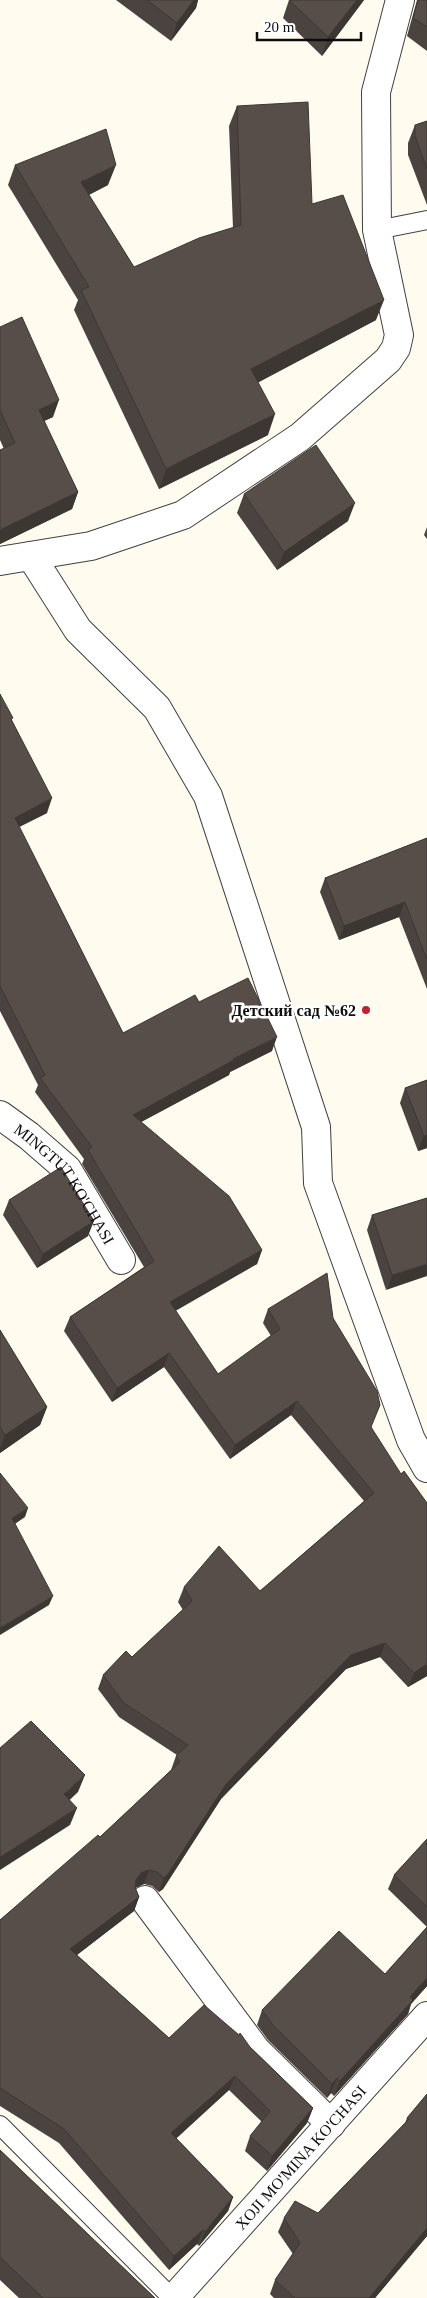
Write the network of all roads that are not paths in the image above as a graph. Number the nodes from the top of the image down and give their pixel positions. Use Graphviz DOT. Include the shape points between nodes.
graph roads {
  1 [pos="400,0"];
  2 [pos="427,220"];
  3 [pos="377,230"];
  4 [pos="31,556"];
  5 [pos="0,561"];
  6 [pos="0,1115"];
  7 [pos="121,1260"];
  8 [pos="427,1468"];
  9 [pos="145,1900"];
  10 [pos="427,2016"];
  11 [pos="331,2124"];
  12 [pos="0,2125"];
  13 [pos="173,2298"];
  1 -- 3 [label="street" via="376,92"];
  2 -- 3 [label="lane"];
  3 -- 4 [label="street" via="399,335 388,360 300,437 183,515 91,546"];
  4 -- 5 [label="street"];
  4 -- 8 [label="street" via="78,630 157,708 208,796 316,1127 318,1183 411,1440"];
  6 -- 7 [label="street, MINGTUT KO'CHASI" via="67,1169"];
  9 -- 11 [label="street" via="256,2050"];
  10 -- 11 [label="street, XOJI MO'MINA KO'CHASI"];
  11 -- 13 [label="street, XOJI MO'MINA KO'CHASI"];
  12 -- 13 [label="lane"];
}
